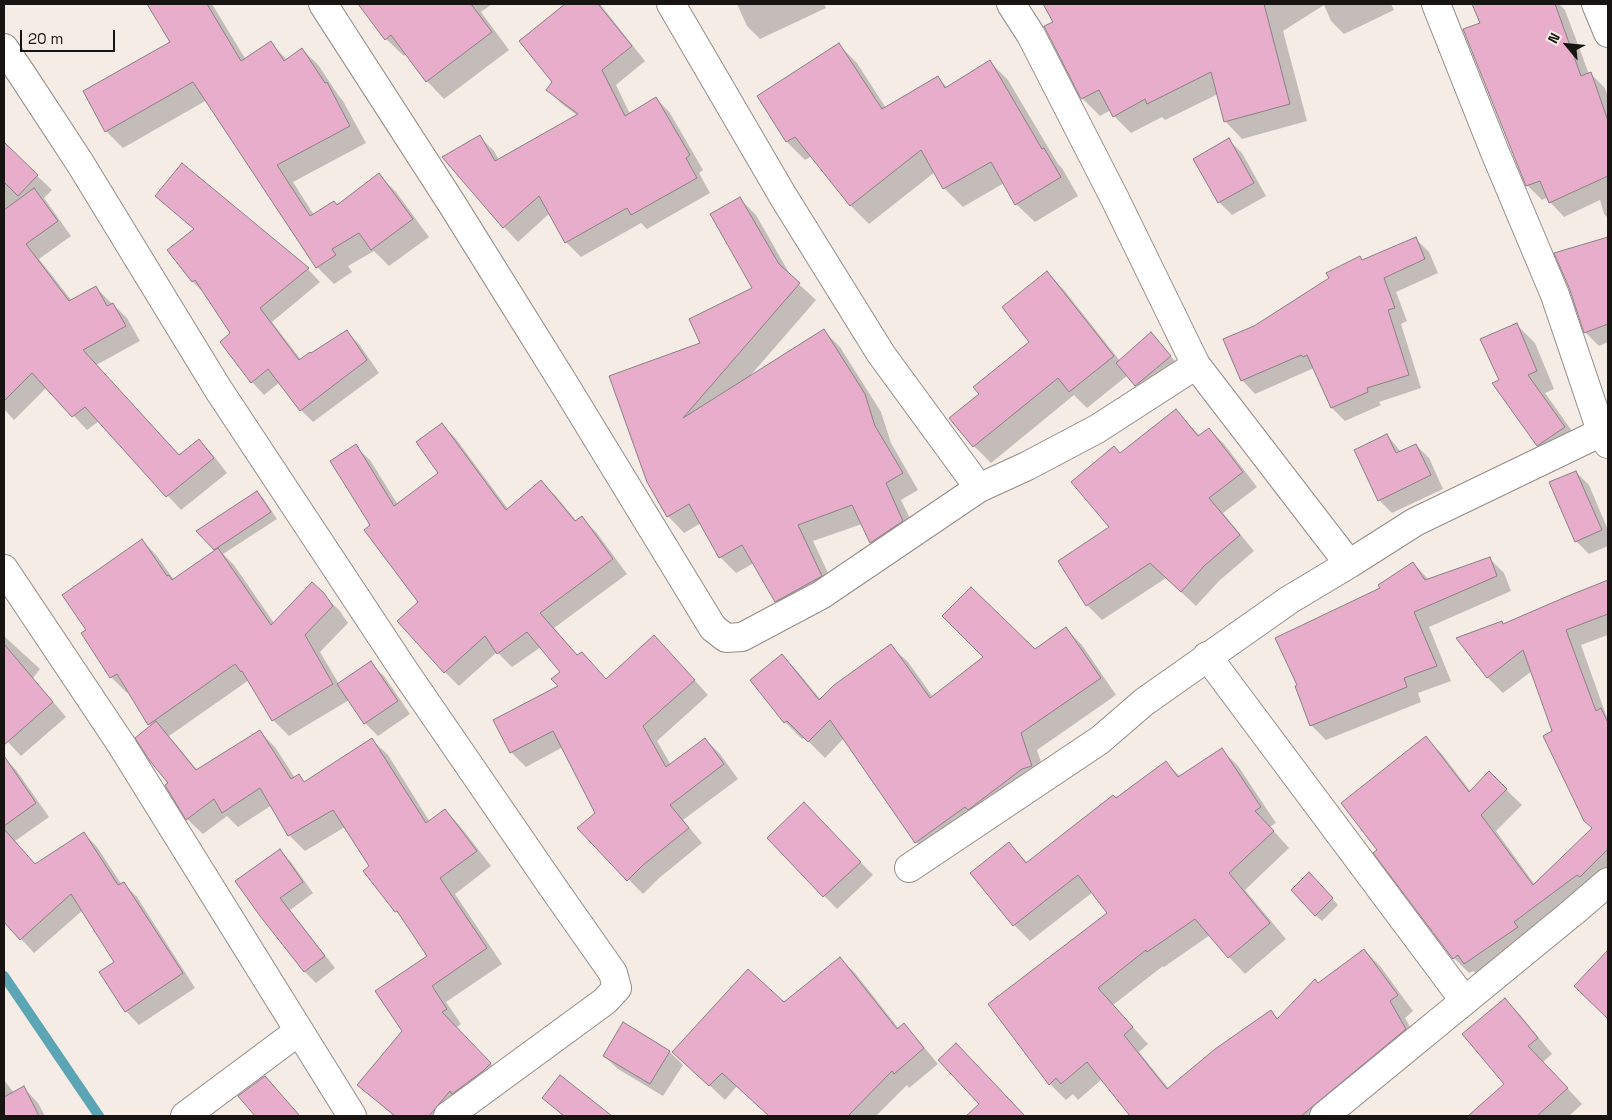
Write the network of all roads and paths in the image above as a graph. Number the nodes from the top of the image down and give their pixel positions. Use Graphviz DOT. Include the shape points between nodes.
graph roads {
  1 [pos="322,4"];
  2 [pos="671,4"];
  3 [pos="1011,4"];
  4 [pos="1436,4"];
  5 [pos="1596,4"];
  6 [pos="1608,33"];
  7 [pos="4,48"];
  8 [pos="1196,365"];
  9 [pos="1606,435"];
  10 [pos="980,488"];
  11 [pos="1350,564"];
  12 [pos="4,569"];
  13 [pos="1207,656"];
  14 [pos="909,868"];
  15 [pos="1608,882"];
  16 [pos="1464,1000"];
  17 [pos="299,1031"];
  18 [pos="185,1116"];
  19 [pos="352,1116"];
  20 [pos="448,1116"];
  21 [pos="1324,1116"];
  1 -- 10 [label="street" via="452,204 713,628 726,638 742,637 821,595"];
  2 -- 10 [label="street" via="783,196 881,354"];
  3 -- 8 [label="street" via="1031,36 1115,199"];
  4 -- 9 [label="street" via="1555,295"];
  5 -- 6 [label="street"];
  7 -- 20 [label="street" via="80,163 218,389 405,672 614,973 617,988 605,1001"];
  8 -- 10 [label="street" via="1097,429"];
  8 -- 11 [label="street"];
  9 -- 11 [label="street" via="1415,522"];
  11 -- 13 [label="street" via="1289,600"];
  12 -- 17 [label="street" via="121,744"];
  13 -- 14 [label="street" via="1144,702 1100,740"];
  13 -- 16 [label="street"];
  15 -- 16 [label="street"];
  16 -- 21 [label="street"];
  17 -- 18 [label="street"];
  17 -- 19 [label="street"];
}
